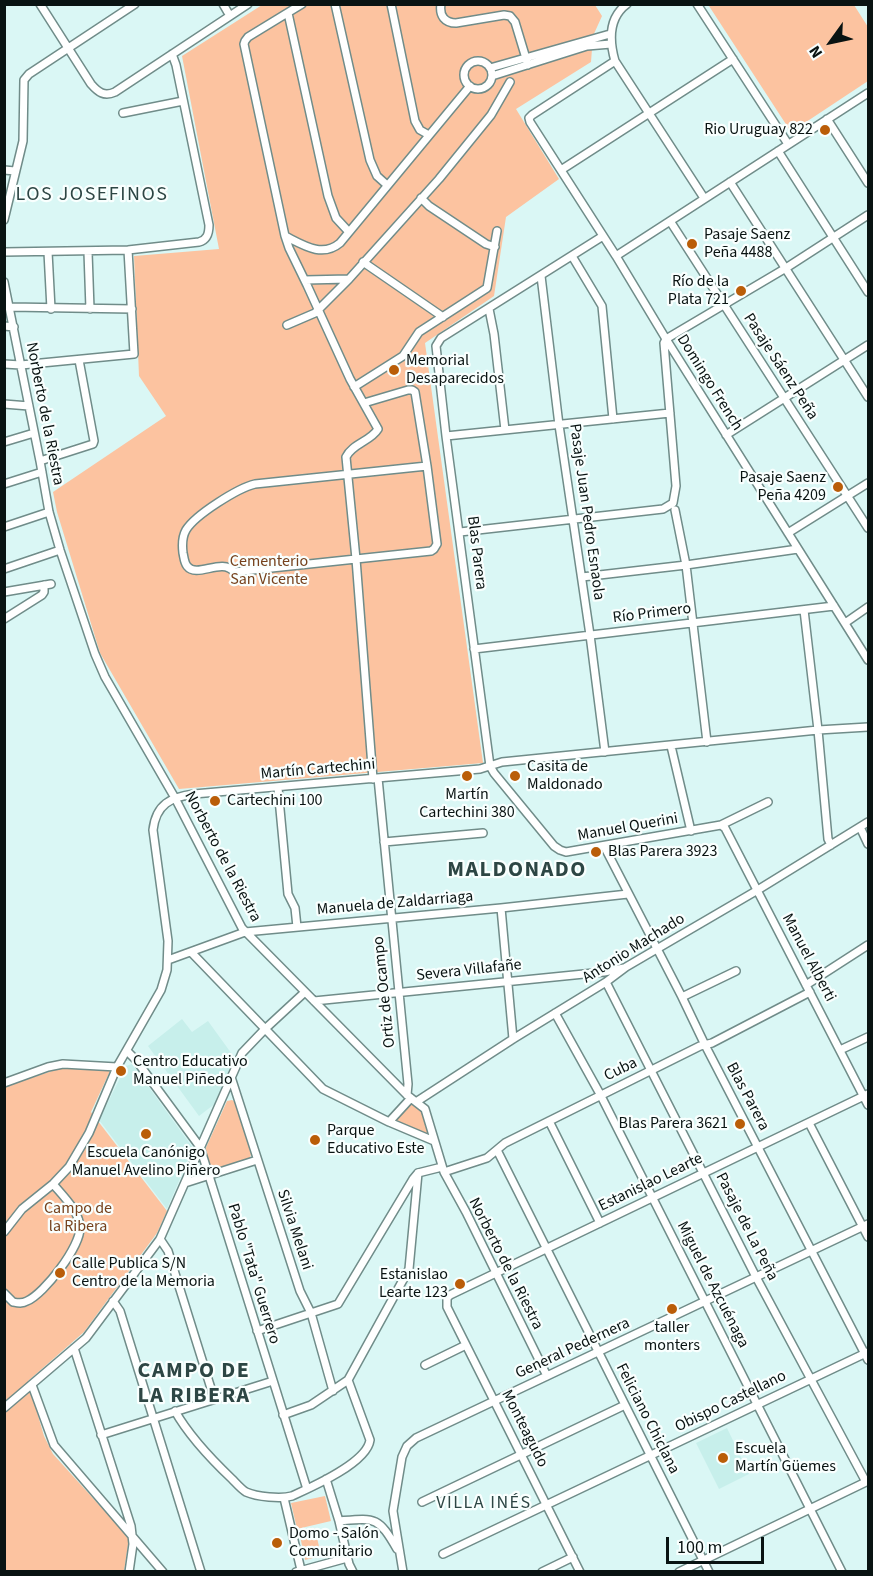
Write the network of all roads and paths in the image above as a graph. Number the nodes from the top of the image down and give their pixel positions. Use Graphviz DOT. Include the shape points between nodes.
graph roads {
  1 [pos="40,4"];
  2 [pos="135,4"];
  3 [pos="223,4"];
  4 [pos="248,4"];
  5 [pos="302,4"];
  6 [pos="335,4"];
  7 [pos="391,4"];
  8 [pos="441,4"];
  9 [pos="697,4"];
  10 [pos="625,6"];
  11 [pos="288,13"];
  12 [pos="230,16"];
  13 [pos="610,34"];
  14 [pos="611,44"];
  15 [pos="68,49"];
  16 [pos="172,54"];
  17 [pos="733,59"];
  18 [pos="527,61"];
  19 [pos="615,61"];
  20 [pos="491,72"];
  21 [pos="510,82"];
  22 [pos="470,86"];
  23 [pos="868,93"];
  24 [pos="183,101"];
  25 [pos="123,113"];
  26 [pos="649,113"];
  27 [pos="827,119"];
  28 [pos="429,135"];
  29 [pos="788,144"];
  30 [pos="778,150"];
  31 [pos="4,170"];
  32 [pos="561,170"];
  33 [pos="15,171"];
  34 [pos="730,182"];
  35 [pos="868,183"];
  36 [pos="387,185"];
  37 [pos="422,198"];
  38 [pos="704,198"];
  39 [pos="868,215"];
  40 [pos="4,220"];
  41 [pos="670,221"];
  42 [pos="497,231"];
  43 [pos="349,232"];
  44 [pos="285,236"];
  45 [pos="603,236"];
  46 [pos="834,237"];
  47 [pos="495,247"];
  48 [pos="128,250"];
  49 [pos="4,252"];
  50 [pos="48,252"];
  51 [pos="88,252"];
  52 [pos="572,256"];
  53 [pos="616,256"];
  54 [pos="363,262"];
  55 [pos="786,267"];
  56 [pos="541,276"];
  57 [pos="349,279"];
  58 [pos="305,280"];
  59 [pos="4,282"];
  60 [pos="868,292"];
  61 [pos="724,305"];
  62 [pos="10,307"];
  63 [pos="51,309"];
  64 [pos="90,309"];
  65 [pos="132,309"];
  66 [pos="319,309"];
  67 [pos="489,309"];
  68 [pos="442,317"];
  69 [pos="287,325"];
  70 [pos="4,326"];
  71 [pos="14,327"];
  72 [pos="666,339"];
  73 [pos="868,345"];
  74 [pos="79,360"];
  75 [pos="845,360"];
  76 [pos="4,364"];
  77 [pos="21,365"];
  78 [pos="354,387"];
  79 [pos="868,397"];
  80 [pos="784,399"];
  81 [pos="364,403"];
  82 [pos="4,404"];
  83 [pos="29,406"];
  84 [pos="669,412"];
  85 [pos="613,419"];
  86 [pos="559,425"];
  87 [pos="505,430"];
  88 [pos="34,433"];
  89 [pos="726,435"];
  90 [pos="446,436"];
  91 [pos="4,442"];
  92 [pos="40,461"];
  93 [pos="428,466"];
  94 [pos="42,472"];
  95 [pos="347,475"];
  96 [pos="868,483"];
  97 [pos="4,484"];
  98 [pos="848,495"];
  99 [pos="674,506"];
  100 [pos="49,512"];
  101 [pos="573,519"];
  102 [pos="4,527"];
  103 [pos="868,528"];
  104 [pos="460,532"];
  105 [pos="788,533"];
  106 [pos="798,549"];
  107 [pos="60,550"];
  108 [pos="356,559"];
  109 [pos="686,565"];
  110 [pos="4,569"];
  111 [pos="582,577"];
  112 [pos="4,592"];
  113 [pos="834,606"];
  114 [pos="868,608"];
  115 [pos="804,610"];
  116 [pos="4,619"];
  117 [pos="692,623"];
  118 [pos="845,623"];
  119 [pos="590,635"];
  120 [pos="474,649"];
  121 [pos="868,660"];
  122 [pos="868,727"];
  123 [pos="818,730"];
  124 [pos="707,742"];
  125 [pos="671,746"];
  126 [pos="604,752"];
  127 [pos="490,766"];
  128 [pos="376,779"];
  129 [pos="278,788"];
  130 [pos="175,798"];
  131 [pos="768,802"];
  132 [pos="868,822"];
  133 [pos="721,825"];
  134 [pos="860,827"];
  135 [pos="691,831"];
  136 [pos="483,833"];
  137 [pos="384,842"];
  138 [pos="868,844"];
  139 [pos="831,845"];
  140 [pos="604,846"];
  141 [pos="756,891"];
  142 [pos="628,894"];
  143 [pos="501,908"];
  144 [pos="392,918"];
  145 [pos="297,927"];
  146 [pos="246,932"];
  147 [pos="868,945"];
  148 [pos="657,949"];
  149 [pos="191,952"];
  150 [pos="168,960"];
  151 [pos="626,967"];
  152 [pos="736,971"];
  153 [pos="508,981"];
  154 [pos="606,982"];
  155 [pos="808,989"];
  156 [pos="305,992"];
  157 [pos="399,992"];
  158 [pos="682,997"];
  159 [pos="314,1001"];
  160 [pos="555,1012"];
  161 [pos="265,1029"];
  162 [pos="868,1037"];
  163 [pos="513,1039"];
  164 [pos="705,1045"];
  165 [pos="840,1050"];
  166 [pos="127,1051"];
  167 [pos="117,1067"];
  168 [pos="651,1070"];
  169 [pos="231,1077"];
  170 [pos="4,1083"];
  171 [pos="600,1094"];
  172 [pos="866,1095"];
  173 [pos="412,1098"];
  174 [pos="868,1105"];
  175 [pos="549,1121"];
  176 [pos="389,1122"];
  177 [pos="809,1123"];
  178 [pos="434,1141"];
  179 [pos="200,1147"];
  180 [pos="758,1147"];
  181 [pos="497,1150"];
  182 [pos="257,1160"];
  183 [pos="443,1169"];
  184 [pos="418,1173"];
  185 [pos="703,1173"];
  186 [pos="209,1175"];
  187 [pos="185,1183"];
  188 [pos="53,1184"];
  189 [pos="653,1198"];
  190 [pos="600,1223"];
  191 [pos="866,1226"];
  192 [pos="4,1232"];
  193 [pos="868,1237"];
  194 [pos="160,1239"];
  195 [pos="547,1248"];
  196 [pos="812,1251"];
  197 [pos="495,1273"];
  198 [pos="756,1277"];
  199 [pos="4,1293"];
  200 [pos="447,1298"];
  201 [pos="113,1301"];
  202 [pos="705,1301"];
  203 [pos="311,1313"];
  204 [pos="257,1330"];
  205 [pos="466,1345"];
  206 [pos="74,1348"];
  207 [pos="599,1352"];
  208 [pos="867,1355"];
  209 [pos="426,1365"];
  210 [pos="547,1376"];
  211 [pos="811,1379"];
  212 [pos="348,1380"];
  213 [pos="273,1381"];
  214 [pos="32,1385"];
  215 [pos="333,1391"];
  216 [pos="214,1398"];
  217 [pos="495,1401"];
  218 [pos="758,1405"];
  219 [pos="626,1406"];
  220 [pos="4,1408"];
  221 [pos="175,1411"];
  222 [pos="283,1415"];
  223 [pos="153,1418"];
  224 [pos="101,1435"];
  225 [pos="521,1454"];
  226 [pos="651,1456"];
  227 [pos="327,1479"];
  228 [pos="867,1481"];
  229 [pos="307,1489"];
  230 [pos="284,1498"];
  231 [pos="422,1502"];
  232 [pos="124,1505"];
  233 [pos="547,1506"];
  234 [pos="810,1509"];
  235 [pos="114,1514"];
  236 [pos="339,1521"];
  237 [pos="133,1535"];
  238 [pos="399,1554"];
  239 [pos="443,1554"];
  240 [pos="573,1557"];
  241 [pos="347,1558"];
  242 [pos="703,1560"];
  243 [pos="299,1571"];
  244 [pos="129,1572"];
  245 [pos="163,1572"];
  246 [pos="201,1572"];
  247 [pos="353,1572"];
  248 [pos="403,1572"];
  249 [pos="542,1572"];
  250 [pos="580,1572"];
  251 [pos="679,1572"];
  252 [pos="709,1572"];
  253 [pos="842,1572"];
  1 -- 15 [label="street"];
  2 -- 15 [label="street"];
  3 -- 12 [label="street"];
  4 -- 12 [label="street"];
  5 -- 11 [label="street"];
  6 -- 36 [label="street" via="370,160 377,176"];
  7 -- 28 [label="street" via="415,121"];
  8 -- 18 [label="street" via="442,16 450,23 510,16"];
  9 -- 17 [label="street"];
  10 -- 13 [label="street"];
  11 -- 43 [label="street" via="328,196 339,222"];
  11 -- 44 [label="street" via="248,37 244,44"];
  12 -- 16 [label="street"];
  13 -- 14 [label="street"];
  13 -- 18 [label="street"];
  14 -- 18 [label="street"];
  14 -- 19 [label="street"];
  15 -- 16 [label="street" via="96,89 106,94"];
  15 -- 33 [label="street" via="24,80 24,131"];
  16 -- 24 [label="street"];
  17 -- 26 [label="street"];
  17 -- 29 [label="street"];
  18 -- 20 [label="street"];
  19 -- 26 [label="street"];
  19 -- 32 [label="street, Domingo French" via="529,118"];
  20 -- 22 [label="street" via="486,87"];
  20 -- 22 [label="street" via="487,64 478,61 469,65 464,73"];
  21 -- 37 [label="street" via="491,115"];
  22 -- 28 [label="street"];
  23 -- 27 [label="street"];
  24 -- 25 [label="street"];
  24 -- 48 [label="street" via="208,235 203,241"];
  26 -- 32 [label="street"];
  26 -- 38 [label="street"];
  27 -- 29 [label="street"];
  27 -- 35 [label="street"];
  28 -- 36 [label="street"];
  29 -- 30 [label="street"];
  30 -- 34 [label="street"];
  30 -- 46 [label="street"];
  31 -- 33 [label="street"];
  32 -- 45 [label="street, Domingo French"];
  33 -- 40 [label="street"];
  34 -- 38 [label="street"];
  34 -- 55 [label="street"];
  36 -- 43 [label="street"];
  37 -- 47 [label="street"];
  37 -- 54 [label="street"];
  38 -- 41 [label="street"];
  39 -- 46 [label="street"];
  41 -- 53 [label="street"];
  41 -- 61 [label="street, Pasaje Sáenz Peña"];
  42 -- 47 [label="street"];
  43 -- 44 [label="street" via="335,246 316,250"];
  44 -- 58 [label="street"];
  45 -- 52 [label="street"];
  45 -- 53 [label="street, Domingo French"];
  46 -- 55 [label="street"];
  46 -- 60 [label="street"];
  47 -- 68 [label="street" via="487,288"];
  48 -- 51 [label="street"];
  48 -- 65 [label="street"];
  49 -- 50 [label="street"];
  50 -- 51 [label="street"];
  50 -- 63 [label="street"];
  51 -- 64 [label="street"];
  52 -- 56 [label="street"];
  52 -- 85 [label="street" via="602,306"];
  53 -- 72 [label="street, Domingo French"];
  54 -- 57 [label="street"];
  54 -- 68 [label="street"];
  55 -- 61 [label="street"];
  55 -- 75 [label="street"];
  56 -- 67 [label="street"];
  56 -- 86 [label="street, Pasaje Juan Pedro Esnaola"];
  57 -- 58 [label="street"];
  57 -- 66 [label="street"];
  58 -- 66 [label="street"];
  59 -- 62 [label="street, Norberto de la Riestra"];
  61 -- 72 [label="street"];
  61 -- 80 [label="street, Pasaje Sáenz Peña"];
  62 -- 63 [label="street"];
  62 -- 71 [label="street, Norberto de la Riestra"];
  63 -- 64 [label="street"];
  64 -- 65 [label="street"];
  65 -- 74 [label="street" via="134,354"];
  66 -- 69 [label="street"];
  66 -- 78 [label="street"];
  67 -- 87 [label="street"];
  67 -- 90 [label="street, Blas Parera" via="437,344"];
  68 -- 78 [label="street" via="416,335 403,356"];
  70 -- 71 [label="street"];
  71 -- 77 [label="street, Norberto de la Riestra"];
  72 -- 84 [label="street"];
  72 -- 89 [label="street, Domingo French"];
  73 -- 75 [label="street"];
  74 -- 77 [label="street"];
  74 -- 92 [label="street" via="93,444"];
  75 -- 79 [label="street"];
  75 -- 80 [label="street"];
  76 -- 77 [label="street"];
  77 -- 83 [label="street, Norberto de la Riestra"];
  78 -- 81 [label="street"];
  80 -- 89 [label="street"];
  80 -- 98 [label="street, Pasaje Sáenz Peña"];
  81 -- 93 [label="street" via="408,390 415,392"];
  81 -- 95 [label="street" via="378,431 347,454"];
  82 -- 83 [label="street"];
  83 -- 88 [label="street, Norberto de la Riestra"];
  84 -- 85 [label="street"];
  84 -- 99 [label="street" via="676,486"];
  85 -- 86 [label="street"];
  86 -- 87 [label="street"];
  86 -- 101 [label="street, Pasaje Juan Pedro Esnaola"];
  87 -- 90 [label="street"];
  88 -- 91 [label="street"];
  88 -- 92 [label="street, Norberto de la Riestra"];
  89 -- 105 [label="street, Domingo French"];
  90 -- 104 [label="street, Blas Parera"];
  92 -- 94 [label="street, Norberto de la Riestra"];
  93 -- 95 [label="street"];
  93 -- 108 [label="street" via="436,547 431,551"];
  94 -- 97 [label="street"];
  94 -- 100 [label="street, Norberto de la Riestra"];
  95 -- 108 [label="street, Ortiz de Ocampo"];
  95 -- 108 [label="street" via="244,487 191,523 182,546 185,564 195,570 224,566 234,572"];
  96 -- 98 [label="street"];
  98 -- 103 [label="street, Pasaje Sáenz Peña"];
  98 -- 105 [label="street"];
  99 -- 101 [label="street"];
  99 -- 109 [label="street"];
  100 -- 102 [label="street"];
  100 -- 107 [label="street, Norberto de la Riestra"];
  101 -- 104 [label="street"];
  101 -- 111 [label="street, Pasaje Juan Pedro Esnaola"];
  104 -- 120 [label="street, Blas Parera"];
  105 -- 106 [label="street, Domingo French"];
  106 -- 109 [label="street"];
  106 -- 113 [label="street, Domingo French"];
  107 -- 110 [label="street"];
  107 -- 130 [label="street, Norberto de la Riestra" via="99,665"];
  108 -- 128 [label="street, Ortiz de Ocampo"];
  109 -- 111 [label="street"];
  109 -- 117 [label="street"];
  111 -- 119 [label="street, Pasaje Juan Pedro Esnaola"];
  112 -- 116 [label="street" via="47,585 42,595"];
  113 -- 115 [label="street, Río Primero"];
  113 -- 118 [label="street, Domingo French"];
  114 -- 118 [label="street"];
  115 -- 117 [label="street, Río Primero"];
  115 -- 123 [label="street"];
  117 -- 119 [label="street, Río Primero"];
  117 -- 124 [label="street"];
  118 -- 121 [label="street, Domingo French"];
  119 -- 120 [label="street, Río Primero"];
  119 -- 126 [label="street, Pasaje Juan Pedro Esnaola"];
  120 -- 127 [label="street, Blas Parera"];
  122 -- 123 [label="street, Martín Cartechini"];
  123 -- 124 [label="street, Martín Cartechini"];
  123 -- 139 [label="street"];
  124 -- 125 [label="street, Martín Cartechini"];
  125 -- 126 [label="street, Martín Cartechini"];
  125 -- 135 [label="street"];
  126 -- 127 [label="street, Martín Cartechini"];
  127 -- 128 [label="street, Martín Cartechini"];
  127 -- 140 [label="street, Manuel Querini" via="554,846 567,852"];
  128 -- 129 [label="street, Martín Cartechini"];
  128 -- 137 [label="street, Ortiz de Ocampo"];
  129 -- 130 [label="street, Martín Cartechini"];
  129 -- 145 [label="street" via="288,894 295,908"];
  130 -- 146 [label="street, Norberto de la Riestra"];
  130 -- 150 [label="street" via="159,810 153,830"];
  131 -- 133 [label="street, Manuel Querini"];
  132 -- 134 [label="street, Antonio Machado"];
  133 -- 135 [label="street, Manuel Querini"];
  133 -- 141 [label="street, Manuel Alberti"];
  134 -- 138 [label="street"];
  134 -- 139 [label="street, Antonio Machado"];
  135 -- 140 [label="street, Manuel Querini"];
  136 -- 137 [label="street"];
  137 -- 144 [label="street, Ortiz de Ocampo"];
  139 -- 141 [label="street, Antonio Machado"];
  140 -- 142 [label="street, Blas Parera"];
  141 -- 148 [label="street, Antonio Machado"];
  141 -- 155 [label="street, Manuel Alberti"];
  142 -- 143 [label="street, Manuela de Zaldarriaga"];
  142 -- 148 [label="street, Blas Parera"];
  143 -- 144 [label="street, Manuela de Zaldarriaga"];
  143 -- 153 [label="street"];
  144 -- 145 [label="street, Manuela de Zaldarriaga"];
  144 -- 157 [label="street, Ortiz de Ocampo"];
  145 -- 146 [label="street, Manuela de Zaldarriaga"];
  146 -- 149 [label="street, Manuela de Zaldarriaga"];
  146 -- 156 [label="street, Norberto de la Riestra"];
  147 -- 155 [label="street, Cuba"];
  148 -- 151 [label="street, Antonio Machado"];
  148 -- 158 [label="street, Blas Parera"];
  149 -- 150 [label="street, Manuela de Zaldarriaga"];
  149 -- 161 [label="street"];
  150 -- 166 [label="street" via="161,990"];
  151 -- 153 [label="street, Severa Villafañe"];
  151 -- 154 [label="street, Antonio Machado"];
  152 -- 158 [label="street"];
  153 -- 157 [label="street, Severa Villafañe"];
  153 -- 163 [label="street"];
  154 -- 160 [label="street, Antonio Machado"];
  154 -- 168 [label="street, Pasaje de La Peña"];
  155 -- 164 [label="street, Cuba"];
  155 -- 165 [label="street, Manuel Alberti"];
  156 -- 159 [label="street, Norberto de la Riestra"];
  156 -- 161 [label="street"];
  157 -- 159 [label="street, Severa Villafañe"];
  157 -- 173 [label="street, Ortiz de Ocampo"];
  158 -- 164 [label="street, Blas Parera"];
  159 -- 173 [label="street, Norberto de la Riestra"];
  160 -- 163 [label="street, Antonio Machado"];
  160 -- 171 [label="street, Miguel de Azcuénaga"];
  161 -- 169 [label="street" via="242,1053"];
  161 -- 176 [label="street" via="323,1089"];
  162 -- 165 [label="street"];
  163 -- 173 [label="street, Antonio Machado"];
  164 -- 168 [label="street, Cuba"];
  164 -- 180 [label="street, Blas Parera"];
  165 -- 172 [label="street, Manuel Alberti"];
  166 -- 167 [label="street"];
  166 -- 179 [label="street, Pablo \"Tata\" Guerrero"];
  167 -- 170 [label="street" via="63,1064"];
  167 -- 188 [label="street" via="89,1133 69,1167"];
  168 -- 171 [label="street, Cuba"];
  168 -- 185 [label="street, Pasaje de La Peña"];
  169 -- 179 [label="street"];
  169 -- 182 [label="street, Silvia Melani"];
  171 -- 175 [label="street, Cuba"];
  171 -- 189 [label="street, Miguel de Azcuénaga"];
  172 -- 174 [label="street, Manuel Alberti"];
  172 -- 177 [label="street, Estanislao Learte"];
  173 -- 176 [label="street, Antonio Machado"];
  173 -- 178 [label="street, Norberto de la Riestra" via="424,1109"];
  175 -- 181 [label="street, Cuba"];
  175 -- 190 [label="street"];
  176 -- 178 [label="street"];
  177 -- 180 [label="street, Estanislao Learte"];
  177 -- 191 [label="street"];
  178 -- 183 [label="street, Norberto de la Riestra"];
  179 -- 186 [label="street, Pablo \"Tata\" Guerrero"];
  179 -- 187 [label="street"];
  180 -- 185 [label="street, Estanislao Learte"];
  180 -- 196 [label="street, Blas Parera"];
  181 -- 183 [label="street, Cuba" via="487,1158"];
  181 -- 195 [label="street, Feliciano Chiclana"];
  182 -- 186 [label="street"];
  182 -- 203 [label="street, Silvia Melani" via="300,1291"];
  183 -- 184 [label="street, Cuba"];
  183 -- 197 [label="street, Norberto de la Riestra"];
  184 -- 203 [label="street" via="338,1304"];
  184 -- 212 [label="street" via="409,1269"];
  185 -- 189 [label="street, Estanislao Learte"];
  185 -- 198 [label="street, Pasaje de La Peña"];
  186 -- 187 [label="street"];
  186 -- 204 [label="street, Pablo \"Tata\" Guerrero"];
  187 -- 194 [label="street"];
  188 -- 192 [label="street" via="22,1209"];
  188 -- 199 [label="street" via="79,1220 77,1243 30,1300 13,1302"];
  189 -- 190 [label="street, Estanislao Learte"];
  189 -- 202 [label="street, Miguel de Azcuénaga"];
  190 -- 195 [label="street, Estanislao Learte"];
  191 -- 193 [label="street"];
  191 -- 196 [label="street, General Pedernera"];
  194 -- 201 [label="street"];
  194 -- 216 [label="street" via="168,1251"];
  195 -- 197 [label="street, Estanislao Learte"];
  195 -- 207 [label="street, Feliciano Chiclana"];
  196 -- 198 [label="street, General Pedernera"];
  196 -- 208 [label="street, Blas Parera"];
  197 -- 200 [label="street, Estanislao Learte"];
  197 -- 210 [label="street, Norberto de la Riestra"];
  198 -- 202 [label="street, General Pedernera"];
  198 -- 211 [label="street, Pasaje de La Peña"];
  200 -- 205 [label="street, Monteagudo" via="447,1307"];
  201 -- 206 [label="street"];
  201 -- 223 [label="street" via="120,1311"];
  202 -- 207 [label="street, General Pedernera"];
  202 -- 218 [label="street, Miguel de Azcuénaga"];
  203 -- 204 [label="street"];
  203 -- 215 [label="street, Silvia Melani"];
  204 -- 213 [label="street, Pablo \"Tata\" Guerrero"];
  205 -- 209 [label="street"];
  205 -- 217 [label="street, Monteagudo"];
  206 -- 214 [label="street"];
  206 -- 224 [label="street"];
  207 -- 210 [label="street, General Pedernera"];
  207 -- 219 [label="street, Feliciano Chiclana"];
  208 -- 211 [label="street, Obispo Castellano"];
  210 -- 217 [label="street, General Pedernera"];
  211 -- 218 [label="street, Obispo Castellano"];
  211 -- 228 [label="street, Pasaje de La Peña"];
  212 -- 215 [label="street"];
  212 -- 227 [label="street" via="369,1445 347,1467"];
  213 -- 216 [label="street"];
  213 -- 222 [label="street, Pablo \"Tata\" Guerrero"];
  214 -- 220 [label="street"];
  214 -- 235 [label="street" via="54,1445"];
  215 -- 222 [label="street" via="306,1408"];
  216 -- 221 [label="street"];
  217 -- 225 [label="street, Monteagudo"];
  217 -- 238 [label="street, General Pedernera" via="416,1438 404,1452 393,1511"];
  218 -- 226 [label="street, Obispo Castellano"];
  218 -- 234 [label="street, Miguel de Azcuénaga"];
  219 -- 225 [label="street"];
  219 -- 226 [label="street, Feliciano Chiclana"];
  221 -- 223 [label="street"];
  221 -- 230 [label="street" via="214,1462 242,1489"];
  222 -- 229 [label="street, Pablo \"Tata\" Guerrero"];
  223 -- 224 [label="street"];
  223 -- 246 [label="street"];
  224 -- 232 [label="street"];
  225 -- 231 [label="street"];
  225 -- 233 [label="street, Monteagudo"];
  226 -- 233 [label="street, Obispo Castellano"];
  226 -- 242 [label="street, Feliciano Chiclana"];
  227 -- 229 [label="street"];
  227 -- 236 [label="street"];
  228 -- 234 [label="street"];
  229 -- 230 [label="street"];
  230 -- 243 [label="street"];
  232 -- 235 [label="street"];
  232 -- 237 [label="street"];
  233 -- 239 [label="street, Obispo Castellano"];
  233 -- 240 [label="street, Monteagudo"];
  234 -- 242 [label="street"];
  234 -- 253 [label="street, Miguel de Azcuénaga"];
  235 -- 237 [label="street"];
  236 -- 238 [label="street" via="374,1520 388,1533"];
  236 -- 241 [label="street"];
  237 -- 244 [label="street"];
  237 -- 245 [label="street"];
  238 -- 248 [label="street, General Pedernera"];
  240 -- 249 [label="street"];
  240 -- 250 [label="street, Monteagudo"];
  241 -- 243 [label="street"];
  241 -- 247 [label="street"];
  242 -- 251 [label="street"];
  242 -- 252 [label="street, Feliciano Chiclana"];
}
